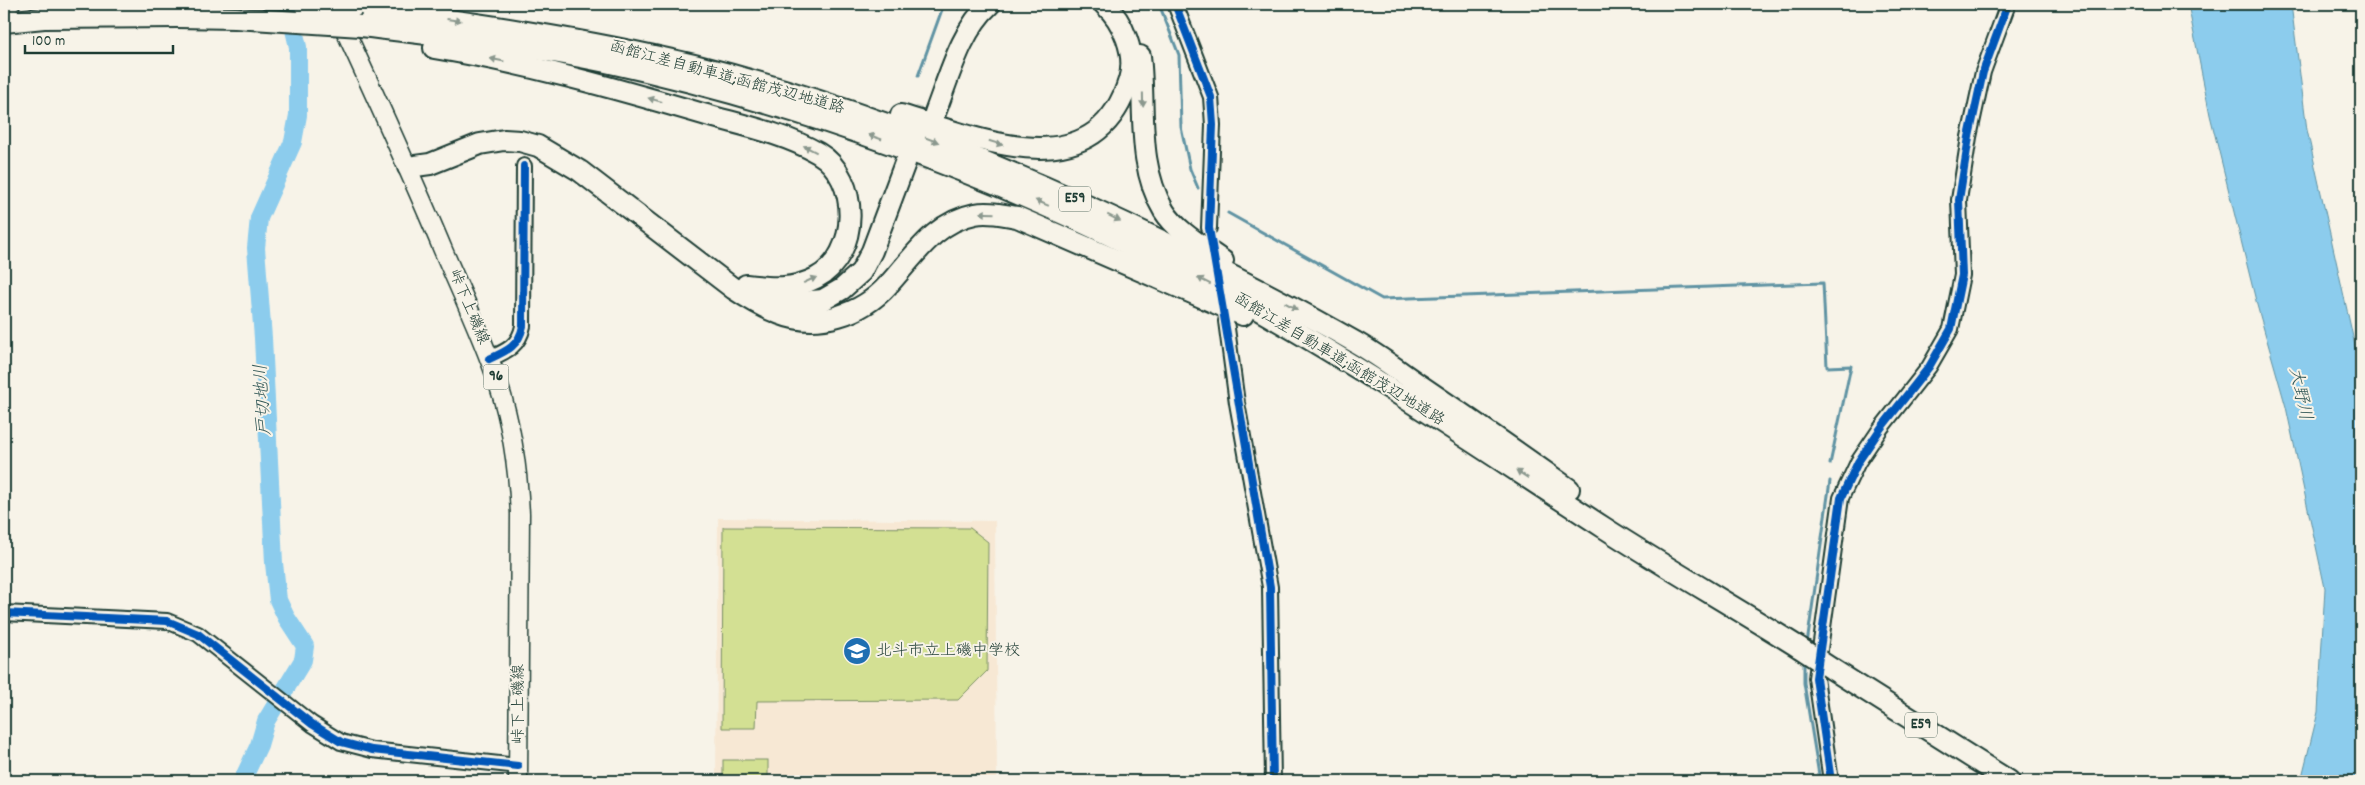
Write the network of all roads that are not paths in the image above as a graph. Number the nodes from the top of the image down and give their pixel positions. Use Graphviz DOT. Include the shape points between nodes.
graph roads {
  1 [pos="4,4"];
  2 [pos="9,4"];
  3 [pos="304,4"];
  4 [pos="333,4"];
  5 [pos="976,4"];
  6 [pos="990,4"];
  7 [pos="1104,4"];
  8 [pos="1119,4"];
  9 [pos="1175,4"];
  10 [pos="2008,4"];
  11 [pos="4,22"];
  12 [pos="363,31"];
  13 [pos="695,66"];
  14 [pos="524,166"];
  15 [pos="408,167"];
  16 [pos="1209,228"];
  17 [pos="746,285"];
  18 [pos="1260,289"];
  19 [pos="782,315"];
  20 [pos="1226,321"];
  21 [pos="489,359"];
  22 [pos="1399,393"];
  23 [pos="1712,593"];
  24 [pos="4,612"];
  25 [pos="518,774"];
  26 [pos="1273,781"];
  27 [pos="1831,781"];
  28 [pos="2009,781"];
  1 -- 2 [label="highway"];
  3 -- 13 [label="highway, 函館江差自動車道;函館茂辺地道路 / E59, one-way, bridge" via="502,26"];
  4 -- 15 [label="main road, 峠下上磯線 / 96"];
  5 -- 6 [label="highway" via="948,51 930,111 969,32"];
  13 -- 7 [label="highway, one-way" via="858,103 1005,146 1055,148 1075,143 1094,133 1110,119 1122,100 1130,76 1129,45 1122,28"];
  8 -- 18 [label="highway, one-way" via="1130,20 1138,43 1147,165 1165,212 1185,233"];
  9 -- 16 [label="street" via="1211,97 1214,125"];
  10 -- 27 [label="street" via="1986,64 1969,137 1959,200 1962,275 1951,329 1929,367 1863,455 1841,498 1816,678"];
  11 -- 12 [label="highway, bridge" via="44,18 236,18"];
  17 -- 12 [label="highway, one-way" via="777,289 799,285 817,278 841,253 849,223 849,204 835,169 820,154 793,141 633,94 543,70"];
  22 -- 12 [label="highway, 函館江差自動車道;函館茂辺地道路 / E59, one-way" via="1201,279 1064,212 901,146 774,105 602,61 501,43"];
  13 -- 18 [label="highway, 函館江差自動車道;函館茂辺地道路 / E59, one-way" via="841,108 960,151 1072,197"];
  14 -- 21 [label="street" via="523,326 518,341 510,350"];
  15 -- 17 [label="highway" via="426,154 492,131 518,130 534,134 582,160"];
  15 -- 19 [label="highway" via="430,164 480,144 504,140 538,146 580,171 734,289 756,304"];
  15 -- 21 [label="main road, 峠下上磯線 / 96"];
  17 -- 19 [label="highway" via="768,297 792,303 823,300 842,289 861,272 911,165 881,260 866,285 840,304 817,313"];
  18 -- 23 [label="highway, 函館江差自動車道;函館茂辺地道路 / E59, one-way" via="1358,343 1494,435"];
  22 -- 19 [label="highway, one-way" via="1244,315 1017,217 994,213 977,213 949,223 921,246 887,287 851,312 811,320"];
  20 -- 26 [label="street" via="1237,403 1270,587"];
  21 -- 25 [label="main road, 峠下上磯線 / 96" via="499,385 518,472"];
  23 -- 22 [label="highway, 函館江差自動車道;函館茂辺地道路 / E59, one-way" via="1607,530"];
  23 -- 28 [label="highway, 函館江差自動車道;函館茂辺地道路 / E59, bridge"];
  24 -- 25 [label="street" via="167,621 188,628 324,733 341,742"];
}
